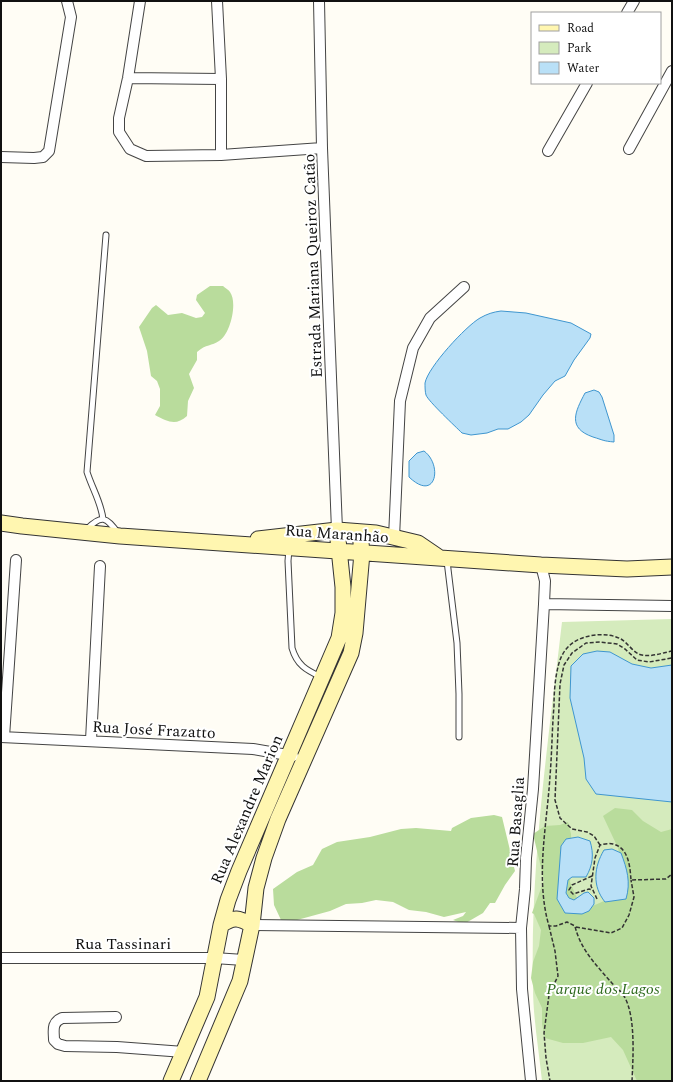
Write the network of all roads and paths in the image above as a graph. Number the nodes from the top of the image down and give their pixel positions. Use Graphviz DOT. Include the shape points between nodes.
graph roads {
  1 [pos="67,1"];
  2 [pos="140,1"];
  3 [pos="216,1"];
  4 [pos="319,1"];
  5 [pos="634,1"];
  6 [pos="628,12"];
  7 [pos="672,71"];
  8 [pos="128,78"];
  9 [pos="221,79"];
  10 [pos="586,84"];
  11 [pos="322,148"];
  12 [pos="629,149"];
  13 [pos="548,151"];
  14 [pos="221,156"];
  15 [pos="1,157"];
  16 [pos="106,235"];
  17 [pos="464,287"];
  18 [pos="103,518"];
  19 [pos="1,523"];
  20 [pos="337,530"];
  21 [pos="360,532"];
  22 [pos="83,533"];
  23 [pos="120,536"];
  24 [pos="394,538"];
  25 [pos="225,543"];
  26 [pos="289,547"];
  27 [pos="340,551"];
  28 [pos="362,553"];
  29 [pos="444,559"];
  30 [pos="16,560"];
  31 [pos="542,565"];
  32 [pos="100,566"];
  33 [pos="672,567"];
  34 [pos="544,604"];
  35 [pos="672,606"];
  36 [pos="672,651"];
  37 [pos="672,658"];
  38 [pos="322,677"];
  39 [pos="2,737"];
  40 [pos="459,737"];
  41 [pos="90,740"];
  42 [pos="289,754"];
  43 [pos="305,760"];
  44 [pos="600,844"];
  45 [pos="672,874"];
  46 [pos="592,876"];
  47 [pos="631,880"];
  48 [pos="593,891"];
  49 [pos="597,899"];
  50 [pos="221,925"];
  51 [pos="252,925"];
  52 [pos="549,926"];
  53 [pos="575,926"];
  54 [pos="521,928"];
  55 [pos="1,958"];
  56 [pos="214,958"];
  57 [pos="244,960"];
  58 [pos="116,1017"];
  59 [pos="184,1052"];
  60 [pos="172,1081"];
  61 [pos="198,1081"];
  62 [pos="531,1081"];
  63 [pos="550,1081"];
  64 [pos="632,1081"];
  1 -- 15 [label="street" via="71,17 49,151 43,157"];
  2 -- 8 [label="street"];
  3 -- 9 [label="street"];
  4 -- 11 [label="street, Estrada Mariana Queiroz Catão"];
  5 -- 6 [label="street"];
  7 -- 12 [label="street"];
  8 -- 9 [label="street"];
  8 -- 14 [label="street" via="119,118 119,132 130,149 146,156"];
  9 -- 14 [label="street"];
  10 -- 13 [label="street"];
  11 -- 14 [label="street"];
  11 -- 20 [label="street, Estrada Mariana Queiroz Catão"];
  16 -- 18 [label="lane" via="87,472"];
  17 -- 24 [label="street" via="430,318 413,348 400,401"];
  18 -- 22 [label="lane" via="98,519"];
  18 -- 23 [label="lane" via="108,520"];
  19 -- 22 [label="street, Rua Maranhão"];
  20 -- 21 [label="street"];
  20 -- 25 [label="street"];
  20 -- 27 [label="street, Rua Alexandre Marion"];
  21 -- 24 [label="street"];
  21 -- 28 [label="street, Rua Alexandre Marion"];
  22 -- 23 [label="street, Rua Maranhão"];
  23 -- 25 [label="street, Rua Maranhão"];
  24 -- 29 [label="street" via="418,543"];
  25 -- 26 [label="street, Rua Maranhão"];
  26 -- 27 [label="street, Rua Maranhão"];
  26 -- 38 [label="lane" via="292,648 295,660 310,672"];
  27 -- 28 [label="street, Rua Maranhão"];
  27 -- 38 [label="street, Rua Alexandre Marion" via="344,587 343,613 339,638"];
  28 -- 29 [label="street, Rua Maranhão"];
  28 -- 43 [label="street, Rua Alexandre Marion" via="351,654"];
  29 -- 31 [label="street, Rua Maranhão"];
  29 -- 40 [label="lane" via="457,643"];
  30 -- 39 [label="street"];
  31 -- 33 [label="street, Rua Maranhão" via="627,569"];
  31 -- 34 [label="street, Rua Basaglia" via="545,581"];
  32 -- 41 [label="street"];
  34 -- 35 [label="street"];
  34 -- 54 [label="street, Rua Basaglia" via="533,789"];
  36 -- 52 [label="path" via="650,656 640,655 620,639 607,635 593,635 574,642 564,651 558,667 554,692 543,861 542,894"];
  37 -- 44 [label="path" via="649,662 637,660 617,644 600,642 586,643 572,653 564,665 560,684 555,800 560,818 572,829 594,836"];
  38 -- 42 [label="street, Rua Alexandre Marion"];
  39 -- 41 [label="street, Rua José Frazatto"];
  41 -- 42 [label="street, Rua José Frazatto" via="253,749"];
  42 -- 43 [label="street, Rua José Frazatto"];
  42 -- 50 [label="street, Rua Alexandre Marion" via="239,871"];
  43 -- 51 [label="street, Rua Alexandre Marion" via="278,819 264,858 256,888"];
  44 -- 46 [label="path"];
  44 -- 47 [label="path" via="613,844 624,850 629,862"];
  45 -- 47 [label="path" via="666,879"];
  46 -- 48 [label="path"];
  46 -- 48 [label="path" via="572,885 569,890 573,894 590,888"];
  47 -- 53 [label="path" via="634,897 622,928 612,933"];
  48 -- 49 [label="path"];
  50 -- 51 [label="street" via="234,918"];
  50 -- 56 [label="street, Rua Alexandre Marion"];
  51 -- 54 [label="street"];
  51 -- 57 [label="street, Rua Alexandre Marion"];
  52 -- 53 [label="path" via="567,922"];
  52 -- 63 [label="path" via="558,976 549,996 544,1033"];
  53 -- 64 [label="path" via="577,936 594,964 624,996 629,1009"];
  54 -- 62 [label="street, Rua Basaglia" via="522,989"];
  55 -- 56 [label="street, Rua Tassinari"];
  56 -- 57 [label="street, Rua Tassinari"];
  56 -- 59 [label="street, Rua Alexandre Marion" via="207,997"];
  57 -- 61 [label="street, Rua Alexandre Marion" via="240,981"];
  58 -- 59 [label="street" via="62,1018 53,1026 54,1040 65,1046"];
  59 -- 60 [label="street, Rua Alexandre Marion"];
}
